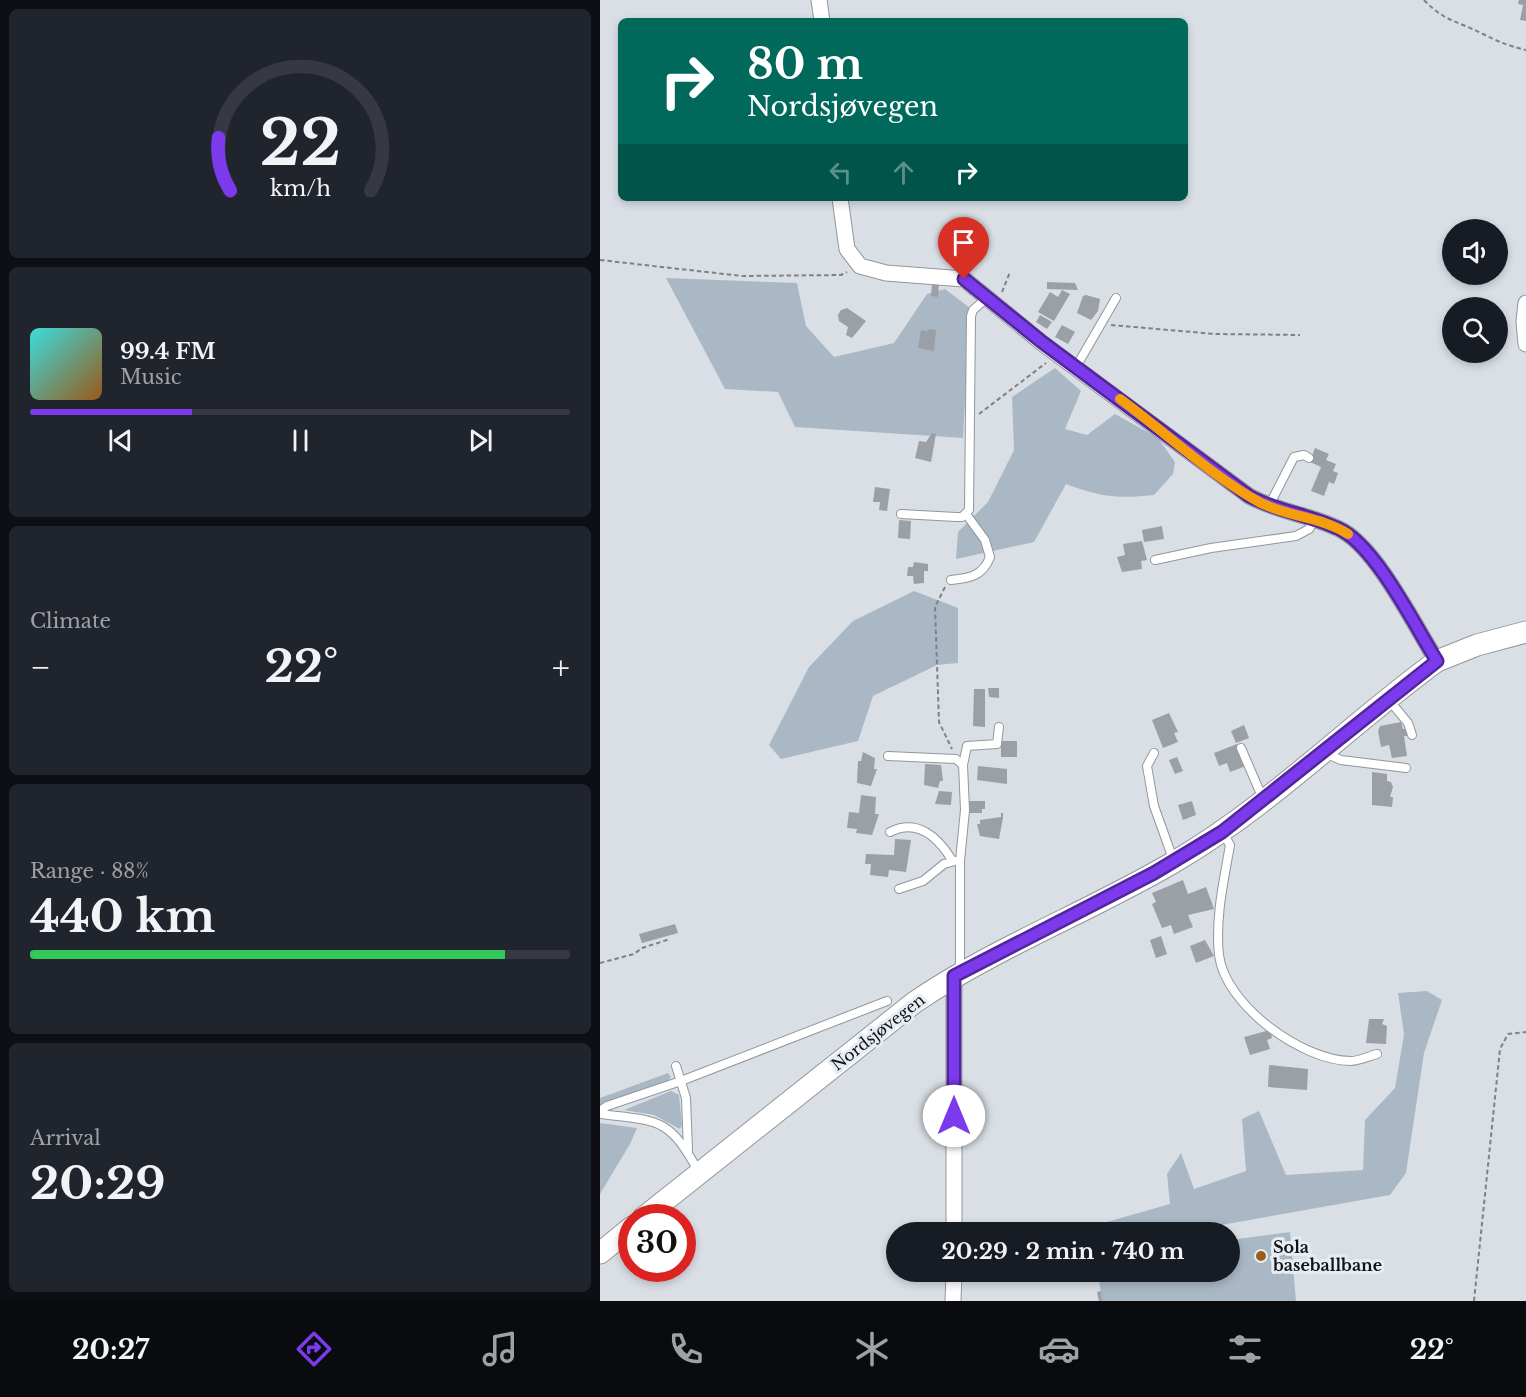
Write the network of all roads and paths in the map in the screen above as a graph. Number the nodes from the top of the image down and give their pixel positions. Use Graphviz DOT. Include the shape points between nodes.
graph roads {
  1 [pos="819,0"];
  2 [pos="1424,0"];
  3 [pos="822,18"];
  4 [pos="1526,50"];
  5 [pos="840,201"];
  6 [pos="600,260"];
  7 [pos="860,266"];
  8 [pos="1010,272"];
  9 [pos="988,297"];
  10 [pos="1116,298"];
  11 [pos="1526,303"];
  12 [pos="1000,308"];
  13 [pos="1101,324"];
  14 [pos="1300,335"];
  15 [pos="1526,344"];
  16 [pos="1044,364"];
  17 [pos="1076,368"];
  18 [pos="972,420"];
  19 [pos="1309,458"];
  20 [pos="1269,506"];
  21 [pos="901,514"];
  22 [pos="966,514"];
  23 [pos="1314,520"];
  24 [pos="1155,560"];
  25 [pos="951,580"];
  26 [pos="1526,632"];
  27 [pos="1437,661"];
  28 [pos="1388,699"];
  29 [pos="999,727"];
  30 [pos="1412,735"];
  31 [pos="1241,748"];
  32 [pos="1154,753"];
  33 [pos="1323,753"];
  34 [pos="888,756"];
  35 [pos="956,759"];
  36 [pos="963,765"];
  37 [pos="1406,768"];
  38 [pos="1264,801"];
  39 [pos="890,832"];
  40 [pos="1222,832"];
  41 [pos="956,861"];
  42 [pos="1174,862"];
  43 [pos="899,889"];
  44 [pos="670,939"];
  45 [pos="600,963"];
  46 [pos="954,976"];
  47 [pos="887,1001"];
  48 [pos="1526,1032"];
  49 [pos="1377,1054"];
  50 [pos="676,1066"];
  51 [pos="681,1081"];
  52 [pos="600,1113"];
  53 [pos="688,1150"];
  54 [pos="699,1173"];
  55 [pos="660,1204"];
  56 [pos="954,1222"];
  57 [pos="618,1238"];
  58 [pos="600,1253"];
  59 [pos="954,1282"];
  60 [pos="953,1301"];
  61 [pos="1474,1301"];
  1 -- 3 [label="street"];
  2 -- 4 [label="path" via="1452,23 1496,43"];
  5 -- 7 [label="street" via="847,249"];
  6 -- 7 [label="path" via="742,276 841,275"];
  7 -- 9 [label="street" via="886,273 964,279"];
  8 -- 12 [label="path"];
  9 -- 12 [label="street"];
  9 -- 18 [label="lane" via="971,316"];
  10 -- 13 [label="lane"];
  11 -- 15 [label="street"];
  12 -- 17 [label="street"];
  13 -- 14 [label="path" via="1215,334"];
  13 -- 17 [label="lane"];
  16 -- 18 [label="path"];
  17 -- 20 [label="street" via="1228,481"];
  18 -- 22 [label="lane" via="970,502"];
  19 -- 20 [label="lane" via="1294,457"];
  20 -- 23 [label="street"];
  21 -- 22 [label="lane" via="956,518"];
  22 -- 25 [label="lane" via="985,540 990,557 981,573"];
  23 -- 24 [label="lane" via="1309,529 1296,536"];
  23 -- 27 [label="street" via="1344,532 1368,554"];
  25 -- 35 [label="path" via="935,607 939,722"];
  26 -- 27 [label="street, Nordsjøvegen"];
  27 -- 28 [label="street, Nordsjøvegen"];
  28 -- 30 [label="lane" via="1408,723"];
  28 -- 33 [label="street, Nordsjøvegen"];
  29 -- 36 [label="lane" via="997,744 967,746"];
  31 -- 38 [label="lane"];
  32 -- 42 [label="lane" via="1147,766 1152,796"];
  33 -- 37 [label="lane" via="1341,760"];
  33 -- 38 [label="street, Nordsjøvegen"];
  34 -- 35 [label="lane"];
  35 -- 36 [label="lane"];
  36 -- 41 [label="lane" via="965,810"];
  38 -- 40 [label="street, Nordsjøvegen"];
  39 -- 41 [label="lane" via="901,826 918,827"];
  40 -- 42 [label="street, Nordsjøvegen"];
  40 -- 49 [label="lane" via="1230,845 1220,909 1219,956 1232,988 1272,1030 1304,1050 1351,1061"];
  41 -- 43 [label="lane" via="923,881"];
  41 -- 46 [label="lane" via="960,964"];
  42 -- 46 [label="street, Nordsjøvegen"];
  44 -- 45 [label="path"];
  46 -- 54 [label="street, Nordsjøvegen" via="906,1009"];
  46 -- 56 [label="street"];
  47 -- 51 [label="lane"];
  48 -- 61 [label="path" via="1508,1034 1500,1049"];
  50 -- 51 [label="lane"];
  51 -- 52 [label="lane" via="607,1106"];
  51 -- 53 [label="lane" via="686,1098"];
  52 -- 53 [label="lane" via="660,1124 673,1131"];
  53 -- 54 [label="lane"];
  54 -- 55 [label="street, Nordsjøvegen"];
  57 -- 58 [label="street"];
  59 -- 60 [label="street"];
}
